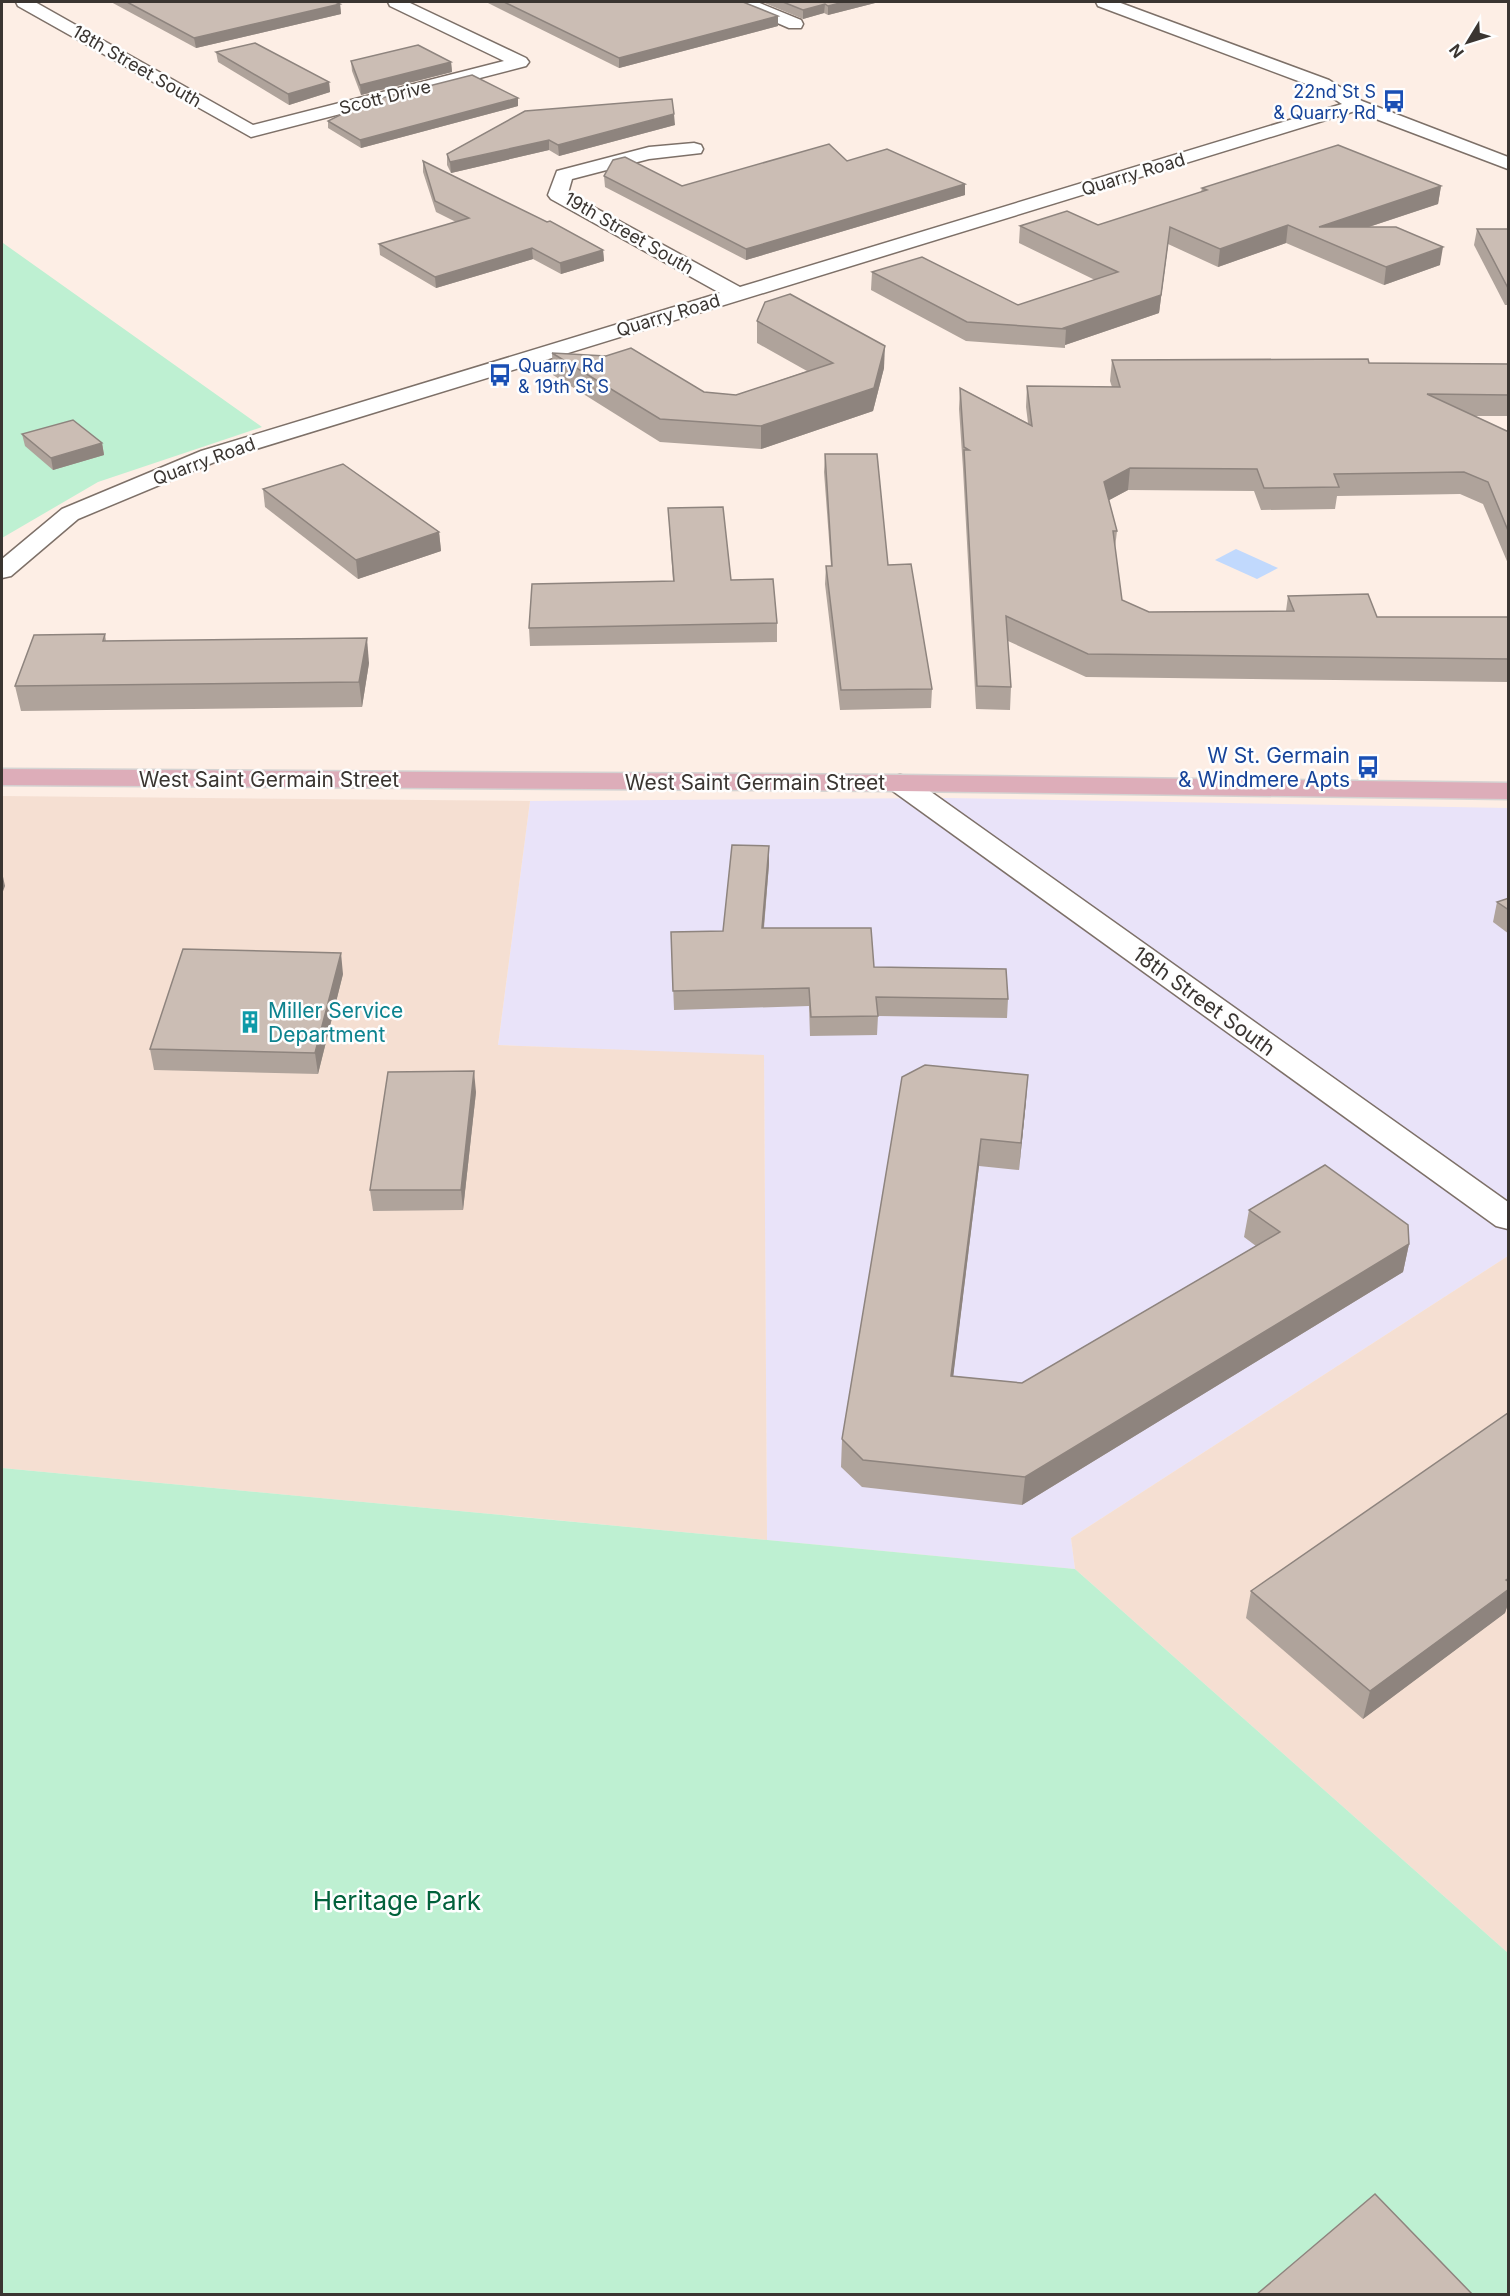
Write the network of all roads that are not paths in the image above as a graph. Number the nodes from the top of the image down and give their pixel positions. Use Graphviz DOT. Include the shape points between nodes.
graph roads {
  1 [pos="24,2"];
  2 [pos="396,2"];
  3 [pos="744,2"];
  4 [pos="1104,2"];
  5 [pos="795,24"];
  6 [pos="1356,105"];
  7 [pos="251,131"];
  8 [pos="694,149"];
  9 [pos="1509,163"];
  10 [pos="737,294"];
  11 [pos="2,571"];
  12 [pos="2,777"];
  13 [pos="900,783"];
  14 [pos="1509,791"];
  15 [pos="1509,1218"];
  1 -- 7 [label="street, 18th Street South"];
  2 -- 7 [label="street, Scott Drive" via="520,62"];
  3 -- 5 [label="street"];
  4 -- 6 [label="street" via="1323,84"];
  6 -- 9 [label="street"];
  6 -- 10 [label="street, Quarry Road"];
  8 -- 10 [label="street, 19th Street South" via="649,153 564,175 558,195"];
  10 -- 11 [label="street, Quarry Road" via="209,456 70,514"];
  12 -- 13 [label="main road, West Saint Germain Street"];
  13 -- 14 [label="main road, West Saint Germain Street"];
  13 -- 15 [label="street, 18th Street South"];
}
